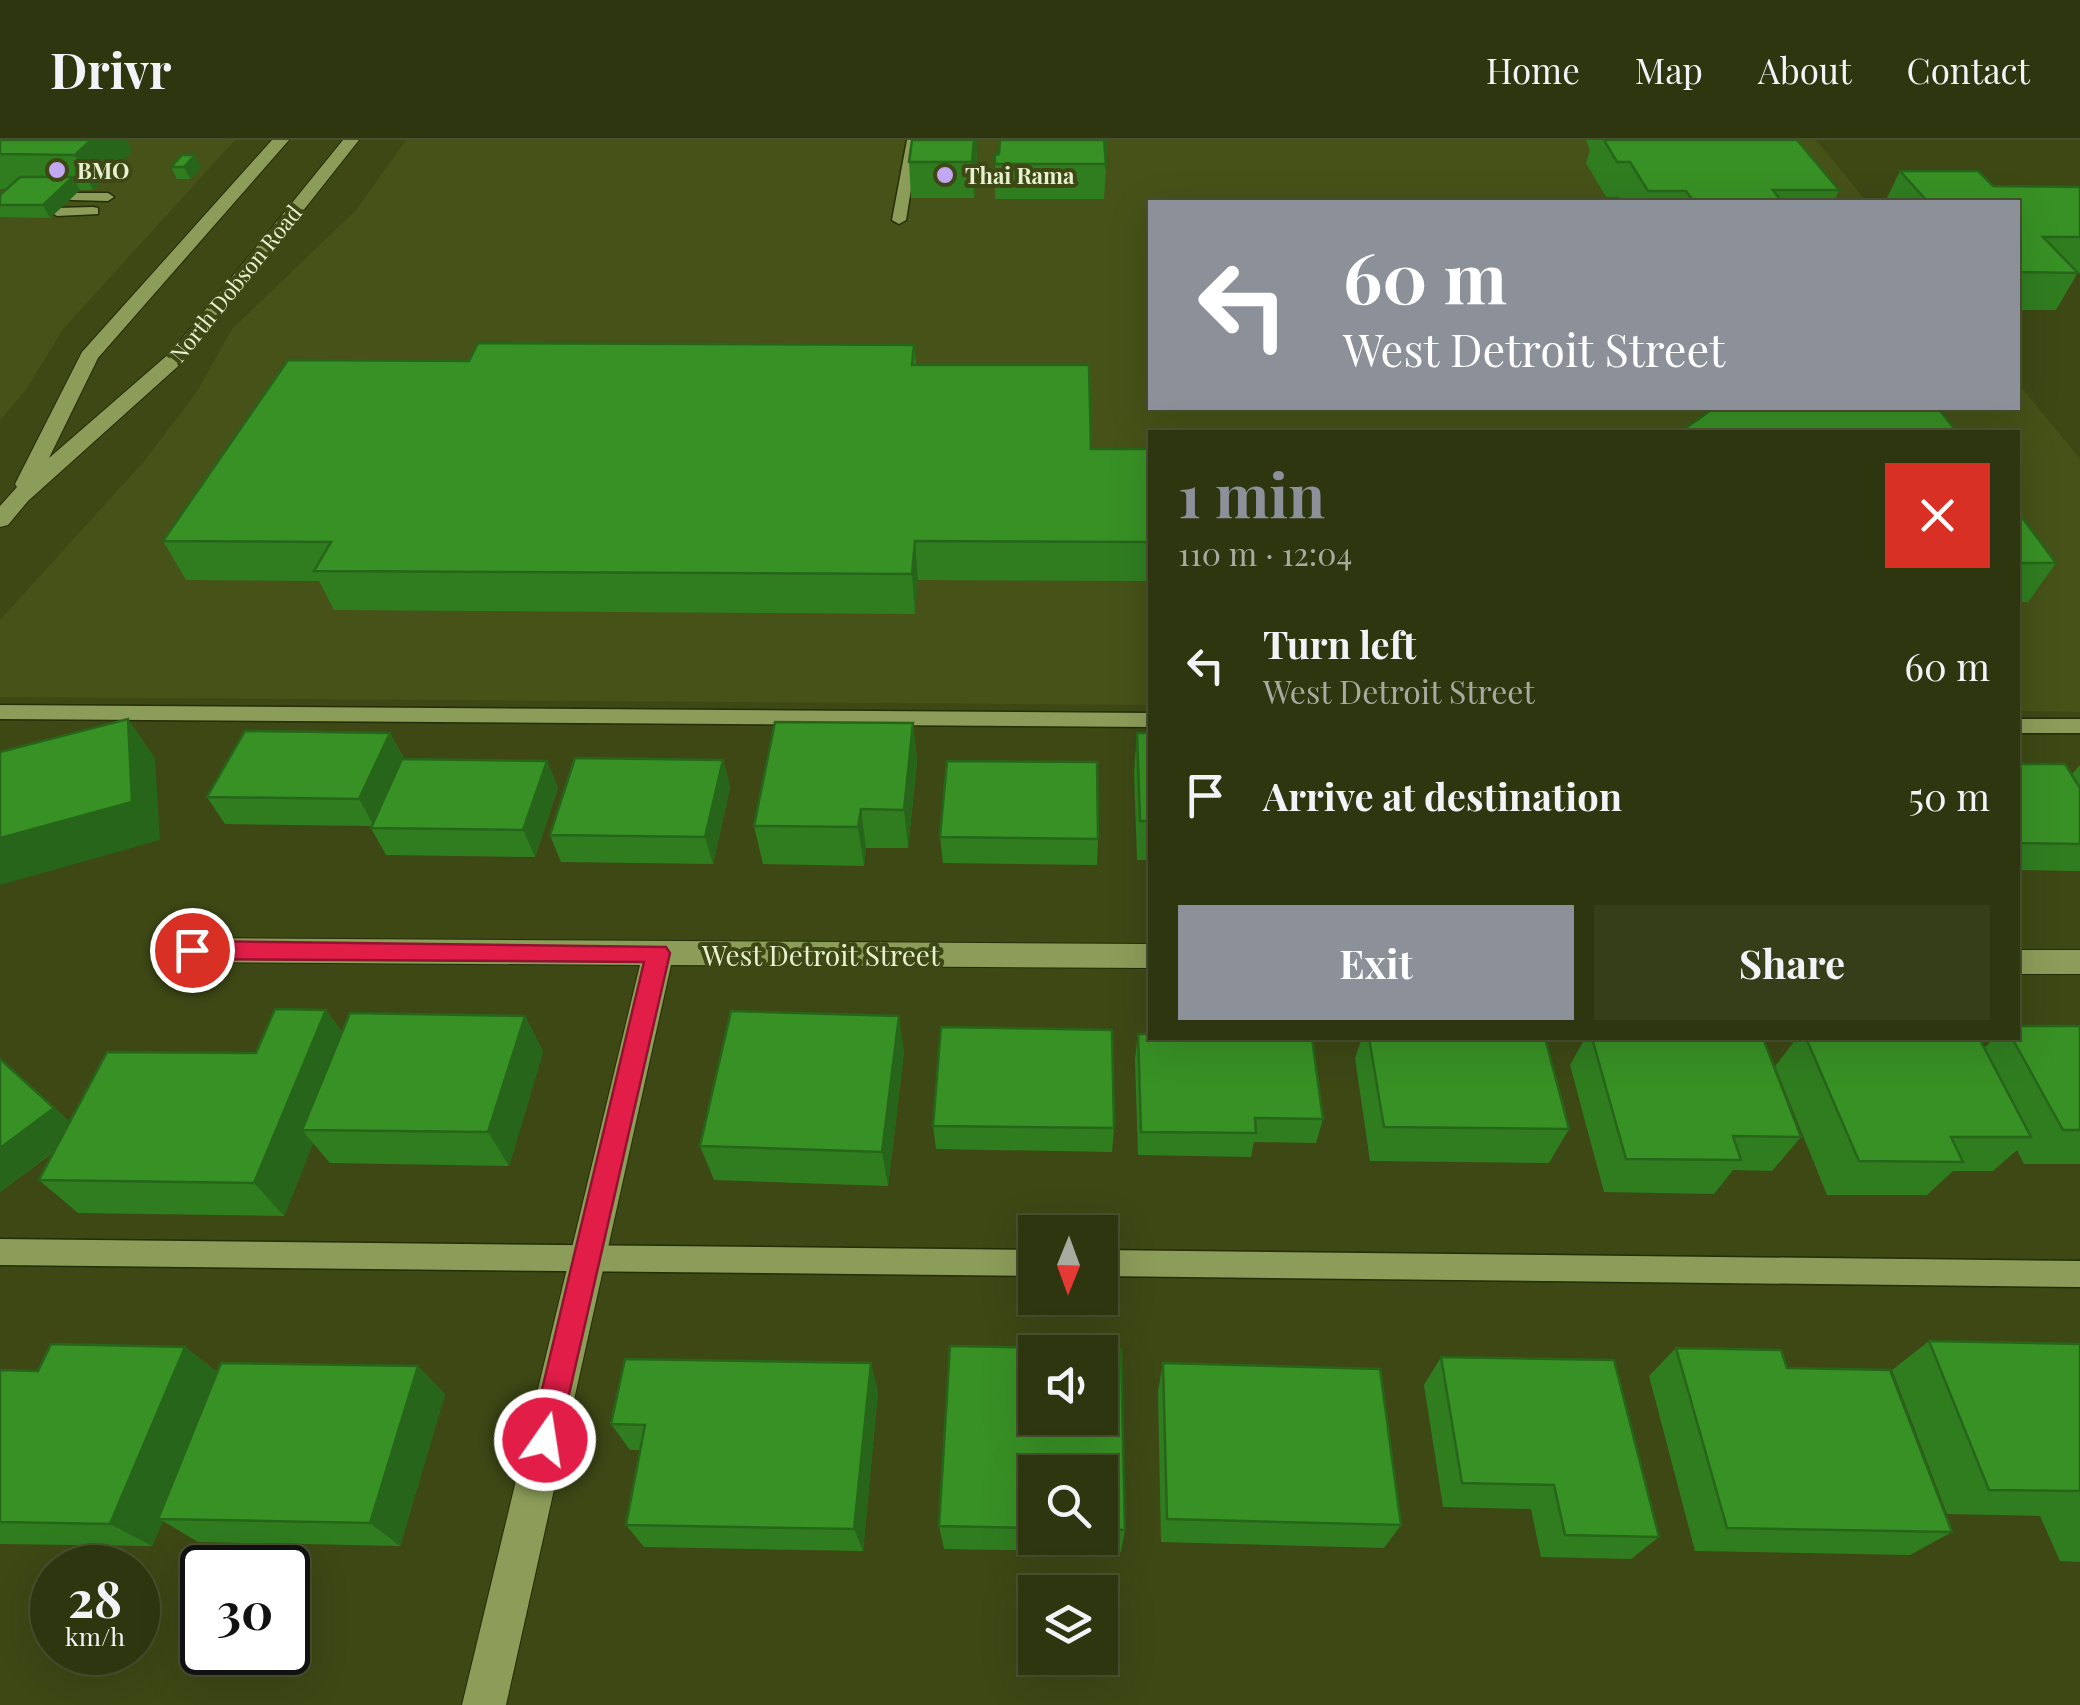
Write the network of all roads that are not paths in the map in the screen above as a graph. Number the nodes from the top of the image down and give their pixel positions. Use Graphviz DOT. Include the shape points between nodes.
graph roads {
  1 [pos="281,140"];
  2 [pos="351,140"];
  3 [pos="913,140"];
  4 [pos="100,205"];
  5 [pos="899,220"];
  6 [pos="20,496"];
  7 [pos="0,520"];
  8 [pos="0,712"];
  9 [pos="1148,720"];
  10 [pos="2020,726"];
  11 [pos="2080,726"];
  12 [pos="192,950"];
  13 [pos="658,953"];
  14 [pos="1148,956"];
  15 [pos="2020,962"];
  16 [pos="2080,962"];
  17 [pos="0,1252"];
  18 [pos="587,1258"];
  19 [pos="1018,1262"];
  20 [pos="1118,1263"];
  21 [pos="2080,1274"];
  22 [pos="484,1705"];
  1 -- 6 [label="main road, North Dobson Road" via="89,356"];
  2 -- 6 [label="main road, North Dobson Road" via="178,356"];
  3 -- 5 [label="lane"];
  4 -- 4 [label="lane" via="64,204"];
  6 -- 7 [label="main road, North Dobson Road"];
  8 -- 9 [label="lane"];
  10 -- 11 [label="lane"];
  12 -- 13 [label="main road, West Detroit Street"];
  13 -- 14 [label="main road, West Detroit Street"];
  13 -- 18 [label="main road"];
  15 -- 16 [label="main road"];
  17 -- 18 [label="lane"];
  18 -- 19 [label="lane"];
  18 -- 22 [label="main road"];
  20 -- 21 [label="lane"];
}
